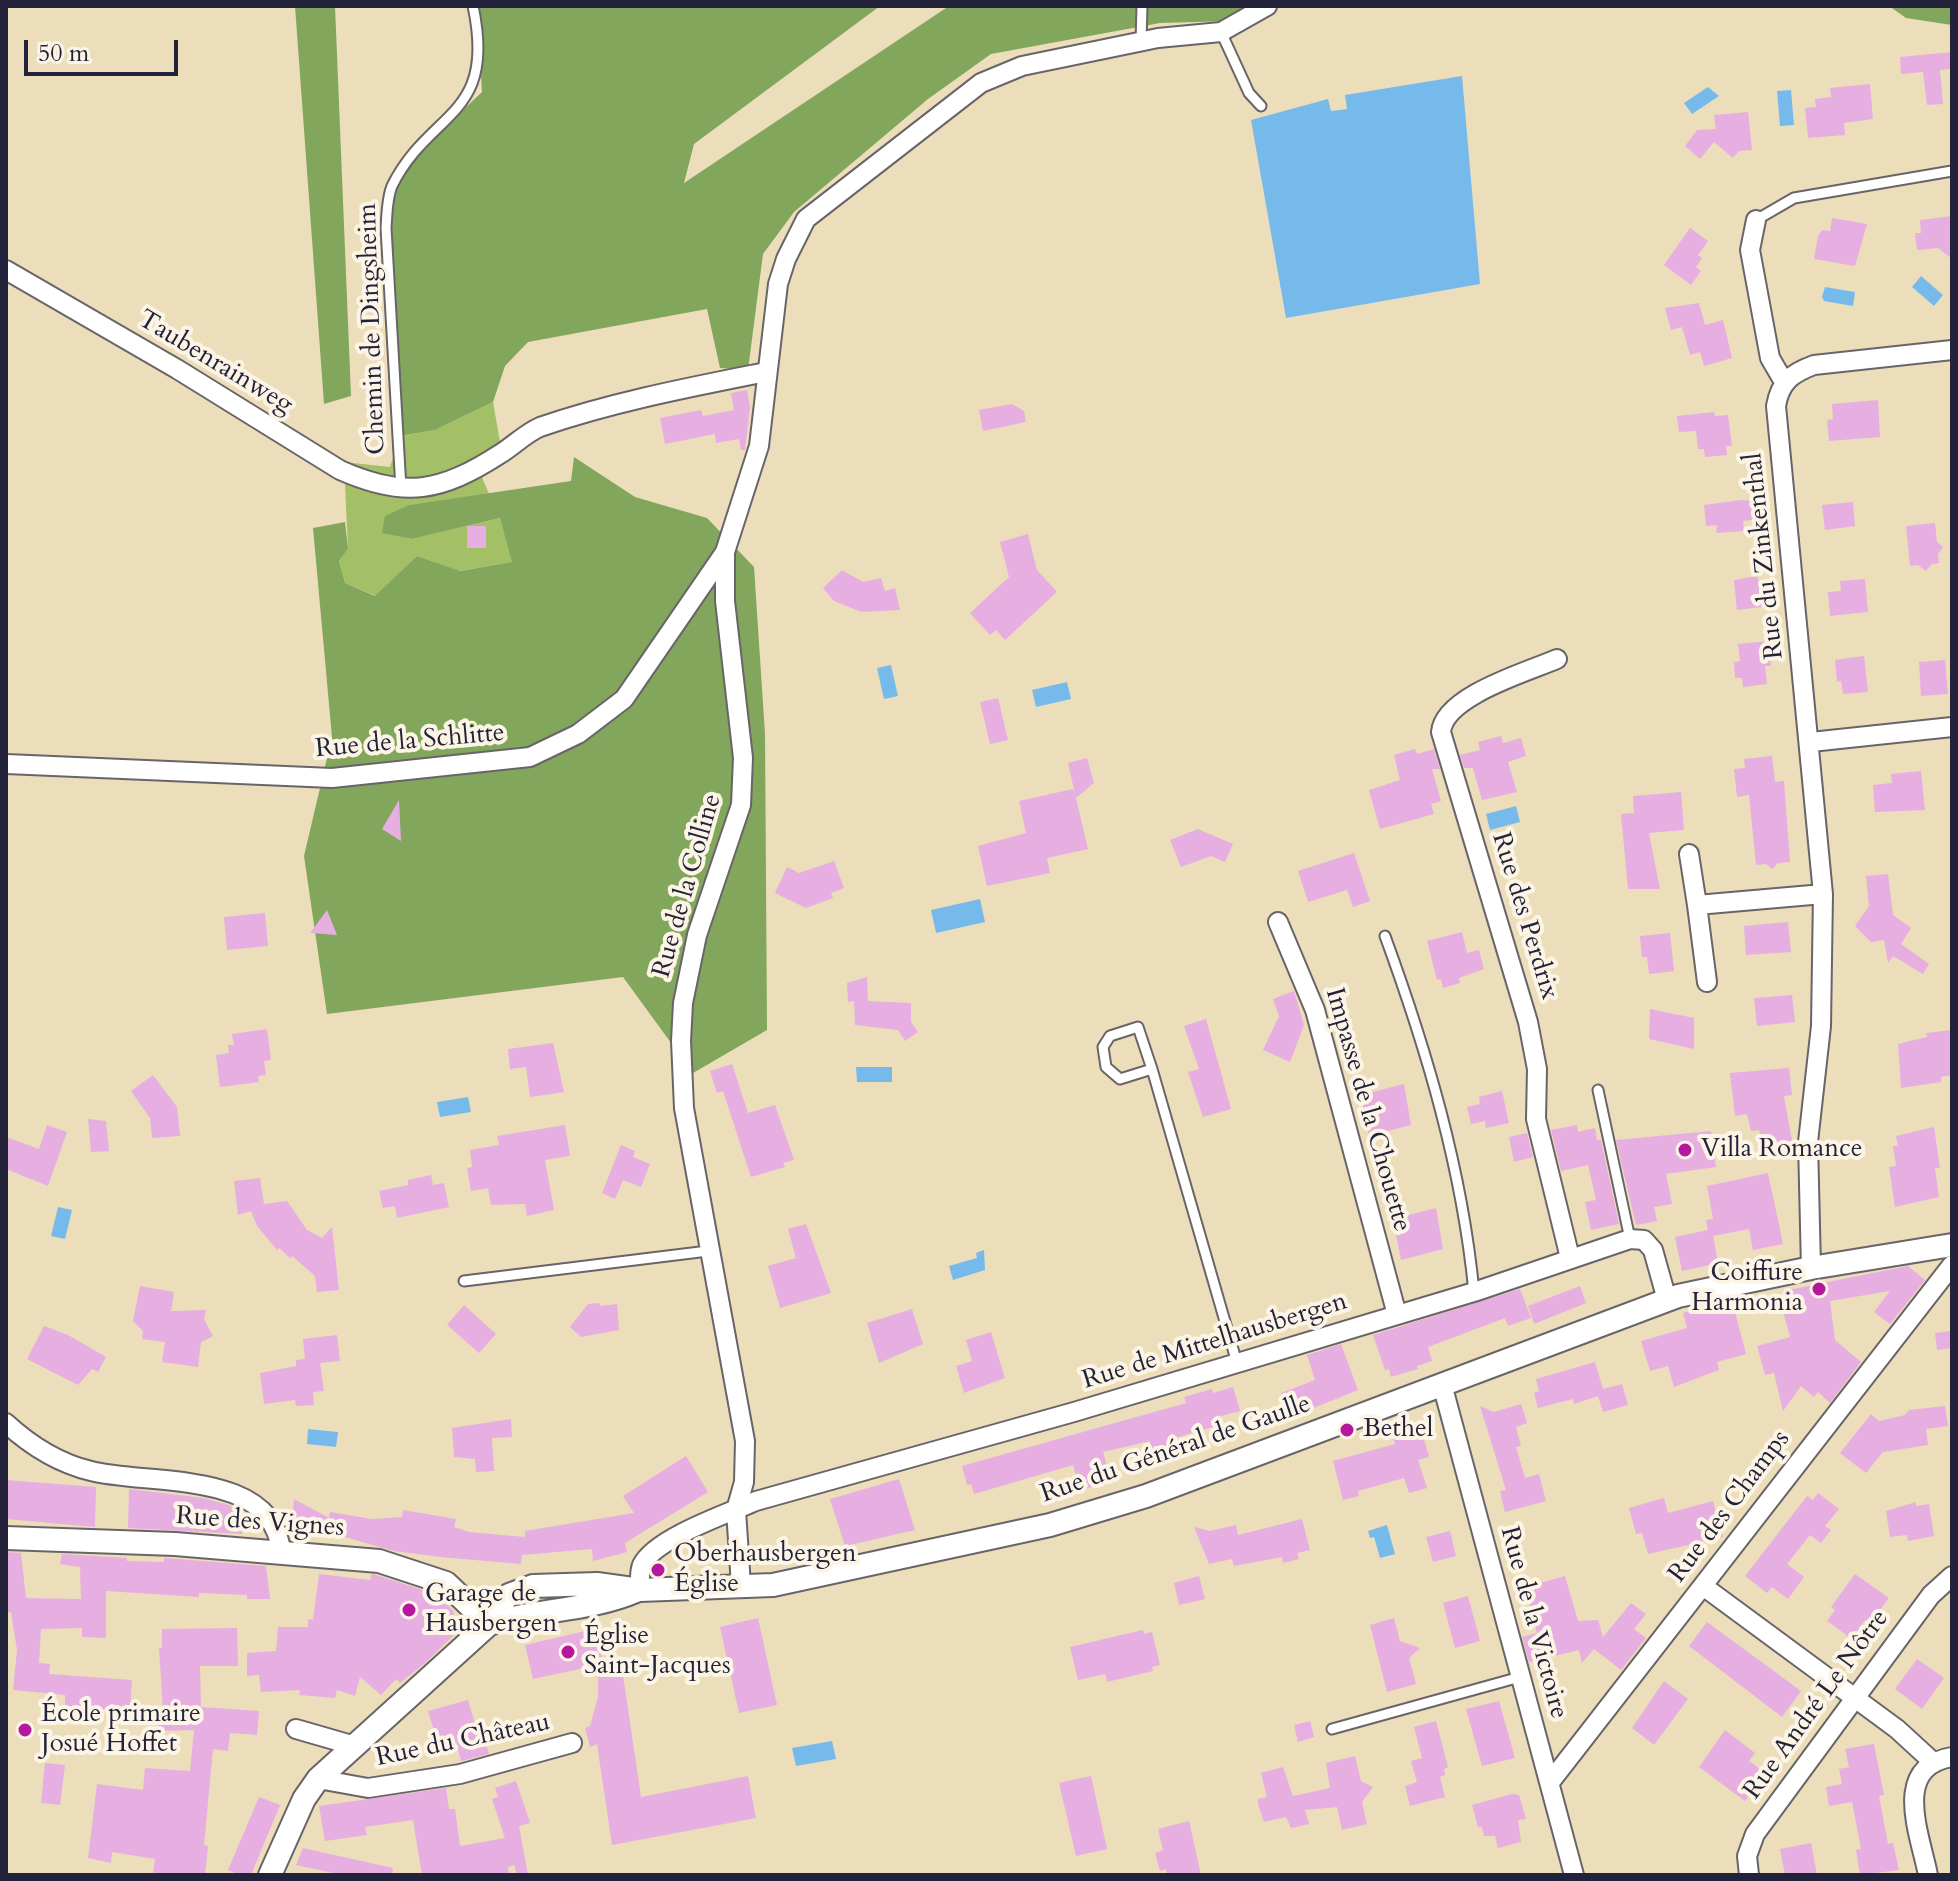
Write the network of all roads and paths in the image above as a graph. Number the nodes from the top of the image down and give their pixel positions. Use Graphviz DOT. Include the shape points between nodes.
graph roads {
  1 [pos="473,6"];
  2 [pos="1142,6"];
  3 [pos="1267,6"];
  4 [pos="1221,32"];
  5 [pos="1141,42"];
  6 [pos="1261,106"];
  7 [pos="1952,171"];
  8 [pos="1756,220"];
  9 [pos="6,270"];
  10 [pos="1952,350"];
  11 [pos="766,372"];
  12 [pos="1784,382"];
  13 [pos="401,489"];
  14 [pos="725,552"];
  15 [pos="1557,659"];
  16 [pos="1952,727"];
  17 [pos="1811,742"];
  18 [pos="6,764"];
  19 [pos="1689,854"];
  20 [pos="1823,894"];
  21 [pos="1697,905"];
  22 [pos="1278,922"];
  23 [pos="1385,936"];
  24 [pos="1707,982"];
  25 [pos="1152,1069"];
  26 [pos="1598,1090"];
  27 [pos="1630,1239"];
  28 [pos="1952,1245"];
  29 [pos="708,1251"];
  30 [pos="1570,1258"];
  31 [pos="1952,1265"];
  32 [pos="1811,1268"];
  33 [pos="464,1281"];
  34 [pos="1474,1292"];
  35 [pos="1673,1298"];
  36 [pos="1397,1315"];
  37 [pos="1237,1363"];
  38 [pos="1442,1384"];
  39 [pos="6,1423"];
  40 [pos="736,1510"];
  41 [pos="6,1538"];
  42 [pos="281,1553"];
  43 [pos="1952,1576"];
  44 [pos="741,1586"];
  45 [pos="1703,1586"];
  46 [pos="640,1590"];
  47 [pos="489,1624"];
  48 [pos="1520,1677"];
  49 [pos="1854,1696"];
  50 [pos="296,1729"];
  51 [pos="1332,1729"];
  52 [pos="572,1743"];
  53 [pos="355,1746"];
  54 [pos="1952,1757"];
  55 [pos="1933,1762"];
  56 [pos="318,1779"];
  57 [pos="1551,1781"];
  58 [pos="270,1875"];
  59 [pos="1574,1875"];
  60 [pos="1749,1875"];
  61 [pos="1928,1875"];
  1 -- 13 [label="lane, Chemin de Dingsheim" via="479,52 472,85 454,114 398,176 389,201 386,228"];
  2 -- 5 [label="lane"];
  3 -- 4 [label="street"];
  4 -- 5 [label="street, Rue de la Colline"];
  4 -- 6 [label="lane" via="1249,93"];
  5 -- 11 [label="street, Rue de la Colline" via="1022,66 981,83 806,219 778,284"];
  7 -- 8 [label="lane" via="1794,198"];
  8 -- 12 [label="street" via="1750,250 1770,358"];
  9 -- 13 [label="street, Taubenrainweg" via="340,470"];
  10 -- 12 [label="street" via="1814,365"];
  11 -- 13 [label="street" via="537,428 455,481"];
  11 -- 14 [label="street, Rue de la Colline" via="759,446"];
  12 -- 17 [label="street, Rue du Zinkenthal" via="1777,419"];
  14 -- 18 [label="street, Rue de la Schlitte" via="624,699 578,734 530,757 332,778"];
  14 -- 29 [label="street, Rue de la Colline" via="725,601 743,758 741,805 697,935 681,1041 684,1108"];
  15 -- 30 [label="street, Rue des Perdrix" via="1462,701 1448,713 1441,732 1528,1022 1537,1069 1536,1119"];
  16 -- 17 [label="street"];
  17 -- 20 [label="street, Rue du Zinkenthal"];
  19 -- 21 [label="street"];
  20 -- 21 [label="street"];
  20 -- 32 [label="street, Rue du Zinkenthal" via="1821,1026 1808,1142"];
  21 -- 24 [label="street"];
  22 -- 36 [label="street, Impasse de la Chouette" via="1315,1010"];
  23 -- 34 [label="lane" via="1424,1041"];
  25 -- 25 [label="lane" via="1138,1027 1110,1036 1103,1047 1106,1067 1120,1079"];
  25 -- 37 [label="lane"];
  26 -- 27 [label="lane"];
  27 -- 30 [label="street, Rue de Mittelhausbergen"];
  27 -- 35 [label="street" via="1644,1240 1653,1250"];
  28 -- 32 [label="street, Rue du Général de Gaulle"];
  29 -- 33 [label="lane"];
  29 -- 40 [label="street, Rue de la Colline" via="745,1441 744,1482"];
  30 -- 34 [label="street, Rue de Mittelhausbergen"];
  31 -- 45 [label="street, Rue des Champs"];
  32 -- 35 [label="street, Rue du Général de Gaulle"];
  34 -- 36 [label="street, Rue de Mittelhausbergen"];
  35 -- 38 [label="street, Rue du Général de Gaulle"];
  36 -- 37 [label="street, Rue de Mittelhausbergen"];
  37 -- 40 [label="street, Rue de Mittelhausbergen"];
  38 -- 44 [label="street, Rue du Général de Gaulle" via="1095,1513 799,1581"];
  38 -- 48 [label="street, Rue de la Victoire"];
  39 -- 42 [label="street" via="44,1452 87,1470 203,1485 247,1500 275,1525"];
  40 -- 44 [label="street, Rue de la Colline"];
  40 -- 46 [label="street, Rue de Mittelhausbergen" via="652,1553 641,1569"];
  41 -- 42 [label="street, Rue des Vignes"];
  42 -- 47 [label="street, Rue des Vignes" via="406,1568 446,1583"];
  43 -- 49 [label="street, Rue André Le Nôtre"];
  44 -- 46 [label="street, Rue du Général de Gaulle"];
  45 -- 49 [label="street"];
  45 -- 57 [label="street, Rue des Champs"];
  46 -- 47 [label="street, Rue du Général de Gaulle" via="597,1584 533,1586 509,1595"];
  47 -- 53 [label="street, Rue du Général de Gaulle"];
  48 -- 51 [label="lane"];
  48 -- 57 [label="street, Rue de la Victoire"];
  49 -- 55 [label="street"];
  49 -- 60 [label="street, Rue André Le Nôtre" via="1755,1834 1747,1856"];
  50 -- 53 [label="street"];
  52 -- 56 [label="street, Rue du Château" via="460,1774 368,1788"];
  53 -- 56 [label="street, Rue du Général de Gaulle"];
  54 -- 55 [label="street"];
  55 -- 61 [label="street" via="1912,1790"];
  56 -- 58 [label="street, Rue du Général de Gaulle"];
  57 -- 59 [label="street, Rue de la Victoire"];
}
